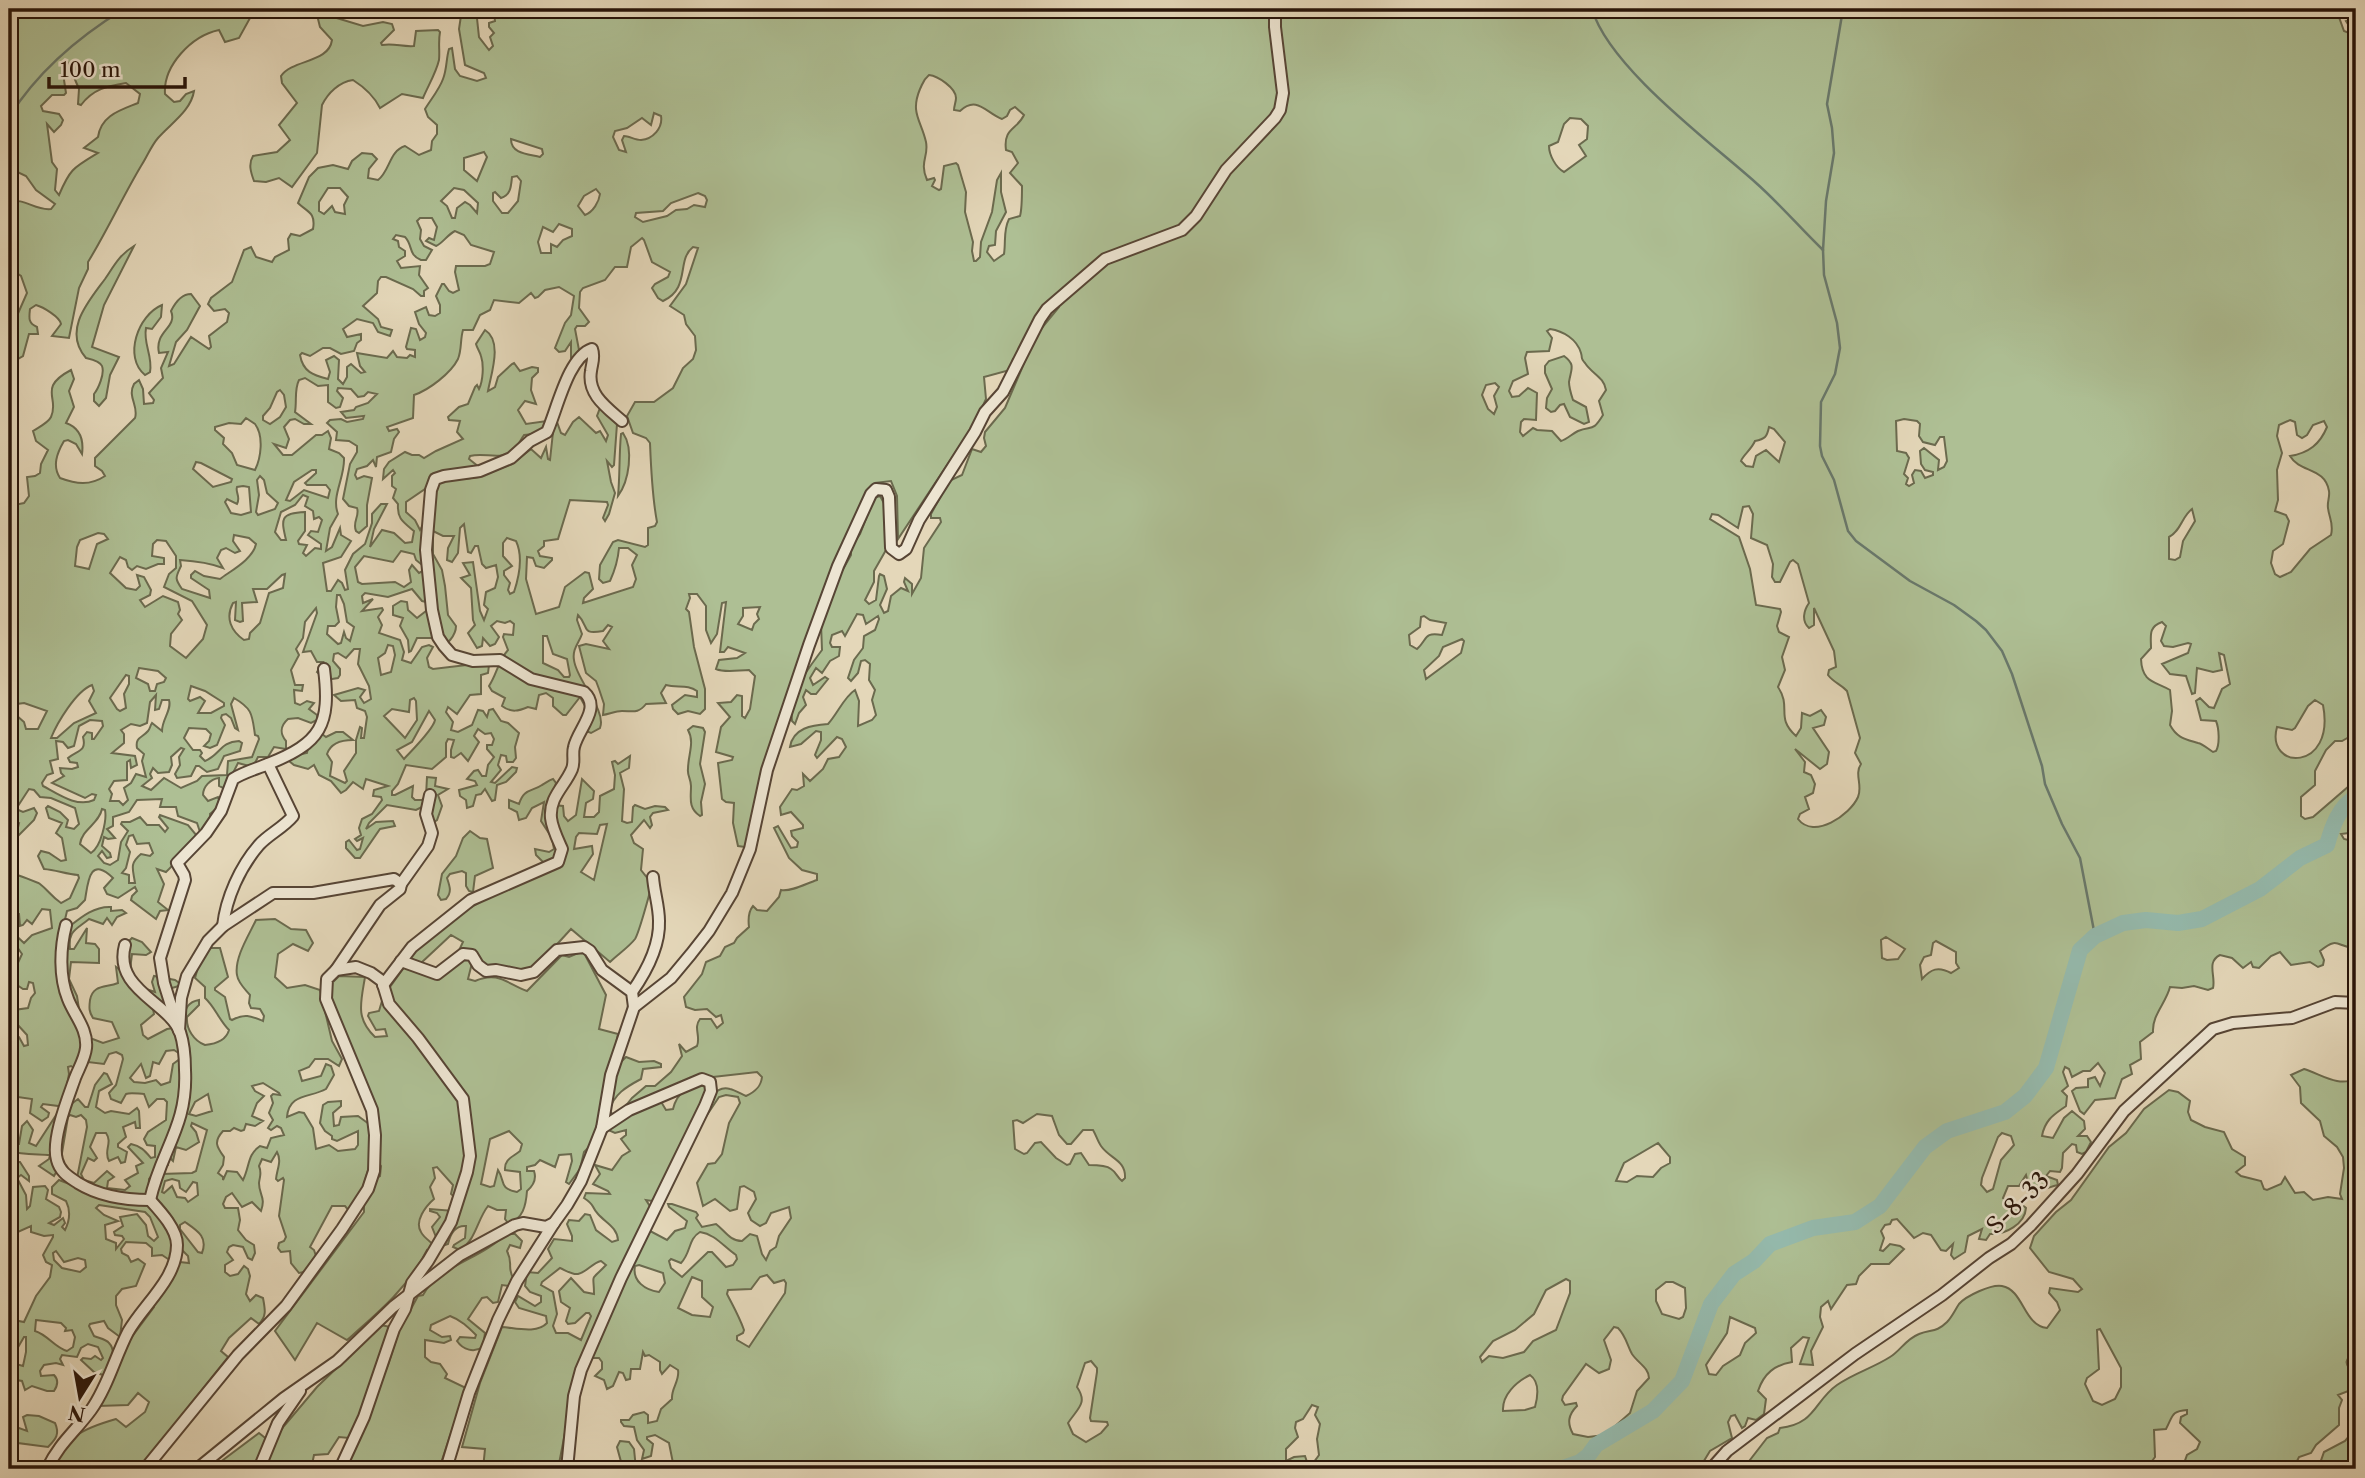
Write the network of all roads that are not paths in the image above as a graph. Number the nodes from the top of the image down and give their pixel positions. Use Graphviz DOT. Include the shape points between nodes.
graph roads {
  1 [pos="1275,9"];
  2 [pos="622,421"];
  3 [pos="324,670"];
  4 [pos="268,764"];
  5 [pos="430,795"];
  6 [pos="653,877"];
  7 [pos="401,884"];
  8 [pos="66,925"];
  9 [pos="223,926"];
  10 [pos="125,945"];
  11 [pos="401,961"];
  12 [pos="335,970"];
  13 [pos="383,985"];
  14 [pos="632,992"];
  15 [pos="2356,1003"];
  16 [pos="634,1007"];
  17 [pos="179,1031"];
  18 [pos="602,1128"];
  19 [pos="150,1200"];
  20 [pos="554,1223"];
  21 [pos="409,1296"];
  22 [pos="303,1385"];
  23 [pos="569,1438"];
  24 [pos="47,1469"];
  25 [pos="145,1469"];
  26 [pos="197,1469"];
  27 [pos="259,1469"];
  28 [pos="340,1469"];
  29 [pos="446,1469"];
  30 [pos="560,1469"];
  31 [pos="567,1469"];
  32 [pos="1711,1469"];
  1 -- 16 [label="street" via="1283,93 1280,110 1226,170 1196,216 1173,235 1105,259 1047,309 1003,392 985,412 898,554 891,548 889,497 881,489 871,494 809,645 767,770 750,849 723,910 671,978"];
  2 -- 11 [label="street" via="591,390 592,349 584,352 569,376 547,432 511,458 480,471 435,479 426,550 432,610 444,646 452,655 473,661 500,660 531,679 584,692 591,706 573,747 573,768 553,804 551,818 562,849 558,862 471,900 427,933"];
  3 -- 4 [label="street" via="327,710 320,731 305,745"];
  4 -- 9 [label="street" via="293,816 259,845 237,879 225,907"];
  4 -- 17 [label="street" via="233,779 221,811 177,863 185,880 160,958"];
  5 -- 7 [label="street" via="428,846"];
  6 -- 14 [label="street" via="659,930 653,953"];
  7 -- 9 [label="street" via="394,879 313,893 274,893"];
  7 -- 12 [label="street" via="380,905"];
  8 -- 19 [label="street" via="62,982 79,1016 86,1048 64,1111 57,1160 63,1173 80,1185 114,1197"];
  9 -- 17 [label="street" via="187,975"];
  10 -- 17 [label="street" via="128,973 136,988"];
  11 -- 13 [label="street"];
  11 -- 14 [label="street" via="437,974 463,954 472,955 486,971 520,975 534,972 557,950 584,947 602,970"];
  12 -- 13 [label="street" via="356,967"];
  12 -- 25 [label="street" via="327,979 326,999 372,1110 376,1135 368,1189 293,1297 238,1354"];
  13 -- 21 [label="street" via="389,1004 463,1099 468,1133 470,1157 451,1222 412,1283"];
  14 -- 16 [label="street"];
  15 -- 32 [label="street, Տ-8-33 / Տ-8-33" via="2335,1002 2292,1018 2213,1029 2124,1111 2077,1174 2011,1244 1854,1354 1727,1451"];
  16 -- 18 [label="street" via="611,1075"];
  17 -- 19 [label="street" via="186,1091 183,1112"];
  18 -- 20 [label="street" via="580,1181"];
  18 -- 23 [label="street" via="629,1110 702,1079 710,1083 701,1116 589,1350 574,1396"];
  19 -- 24 [label="street" via="177,1238 173,1265 129,1331 101,1394 57,1449"];
  20 -- 21 [label="street" via="547,1227 523,1223 501,1231 460,1255"];
  20 -- 29 [label="street" via="498,1320"];
  21 -- 22 [label="street"];
  21 -- 28 [label="street"];
  22 -- 26 [label="street"];
  22 -- 27 [label="street" via="278,1423"];
  23 -- 30 [label="street"];
  23 -- 31 [label="street"];
}
